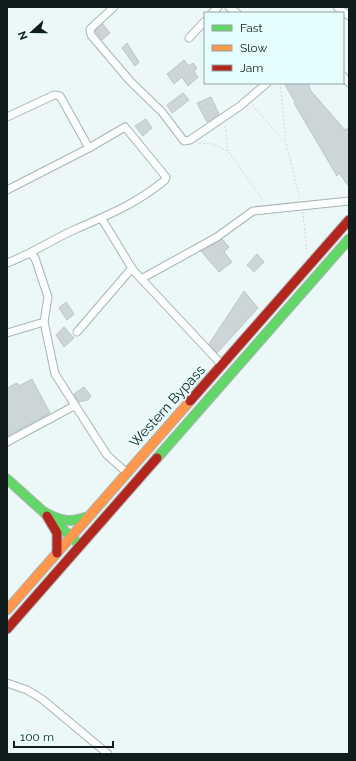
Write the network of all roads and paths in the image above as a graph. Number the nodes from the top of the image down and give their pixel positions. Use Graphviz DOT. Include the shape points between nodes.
graph roads {
  1 [pos="110,8"];
  2 [pos="204,22"];
  3 [pos="189,38"];
  4 [pos="267,84"];
  5 [pos="280,84"];
  6 [pos="248,100"];
  7 [pos="7,117"];
  8 [pos="224,118"];
  9 [pos="187,141"];
  10 [pos="286,143"];
  11 [pos="89,148"];
  12 [pos="228,151"];
  13 [pos="7,190"];
  14 [pos="349,201"];
  15 [pos="302,205"];
  16 [pos="268,208"];
  17 [pos="102,218"];
  18 [pos="349,220"];
  19 [pos="349,239"];
  20 [pos="31,254"];
  21 [pos="7,263"];
  22 [pos="309,266"];
  23 [pos="132,268"];
  24 [pos="141,279"];
  25 [pos="44,322"];
  26 [pos="77,332"];
  27 [pos="7,333"];
  28 [pos="222,365"];
  29 [pos="74,406"];
  30 [pos="7,442"];
  31 [pos="126,472"];
  32 [pos="7,479"];
  33 [pos="44,512"];
  34 [pos="88,517"];
  35 [pos="71,537"];
  36 [pos="81,545"];
  37 [pos="57,553"];
  38 [pos="7,610"];
  39 [pos="7,629"];
  40 [pos="7,683"];
  41 [pos="108,754"];
  1 -- 9 [label="street" via="90,29 91,35 130,81 162,112 180,138"];
  2 -- 3 [label="street"];
  4 -- 6 [label="street"];
  5 -- 10 [label="path"];
  6 -- 8 [label="street"];
  6 -- 10 [label="path"];
  7 -- 11 [label="street" via="54,95 60,96"];
  8 -- 9 [label="street"];
  8 -- 12 [label="path"];
  9 -- 12 [label="path" via="213,144"];
  10 -- 15 [label="path"];
  11 -- 13 [label="street"];
  11 -- 17 [label="street" via="124,127 166,177 146,196"];
  12 -- 16 [label="path"];
  14 -- 15 [label="street"];
  15 -- 16 [label="street"];
  15 -- 22 [label="path"];
  16 -- 24 [label="street" via="250,212 217,237"];
  17 -- 20 [label="street"];
  17 -- 23 [label="street"];
  18 -- 22 [label="main road, Western Bypass"];
  19 -- 36 [label="main road, Western Bypass"];
  20 -- 21 [label="street"];
  20 -- 25 [label="street" via="35,258 48,298"];
  22 -- 28 [label="main road, Western Bypass"];
  23 -- 24 [label="street"];
  23 -- 26 [label="street"];
  24 -- 28 [label="street"];
  25 -- 27 [label="street"];
  25 -- 29 [label="street" via="54,371"];
  28 -- 31 [label="main road, Western Bypass"];
  29 -- 30 [label="street"];
  29 -- 31 [label="street" via="107,455"];
  31 -- 34 [label="main road, Western Bypass"];
  32 -- 33 [label="main road"];
  33 -- 34 [label="main road" via="64,522 74,522"];
  33 -- 35 [label="main road"];
  33 -- 37 [label="main road" via="57,530"];
  34 -- 35 [label="main road, Western Bypass"];
  35 -- 36 [label="main road"];
  35 -- 37 [label="main road, Western Bypass"];
  36 -- 39 [label="main road, Western Bypass"];
  37 -- 38 [label="main road, Western Bypass"];
  40 -- 41 [label="street" via="42,699"];
}
